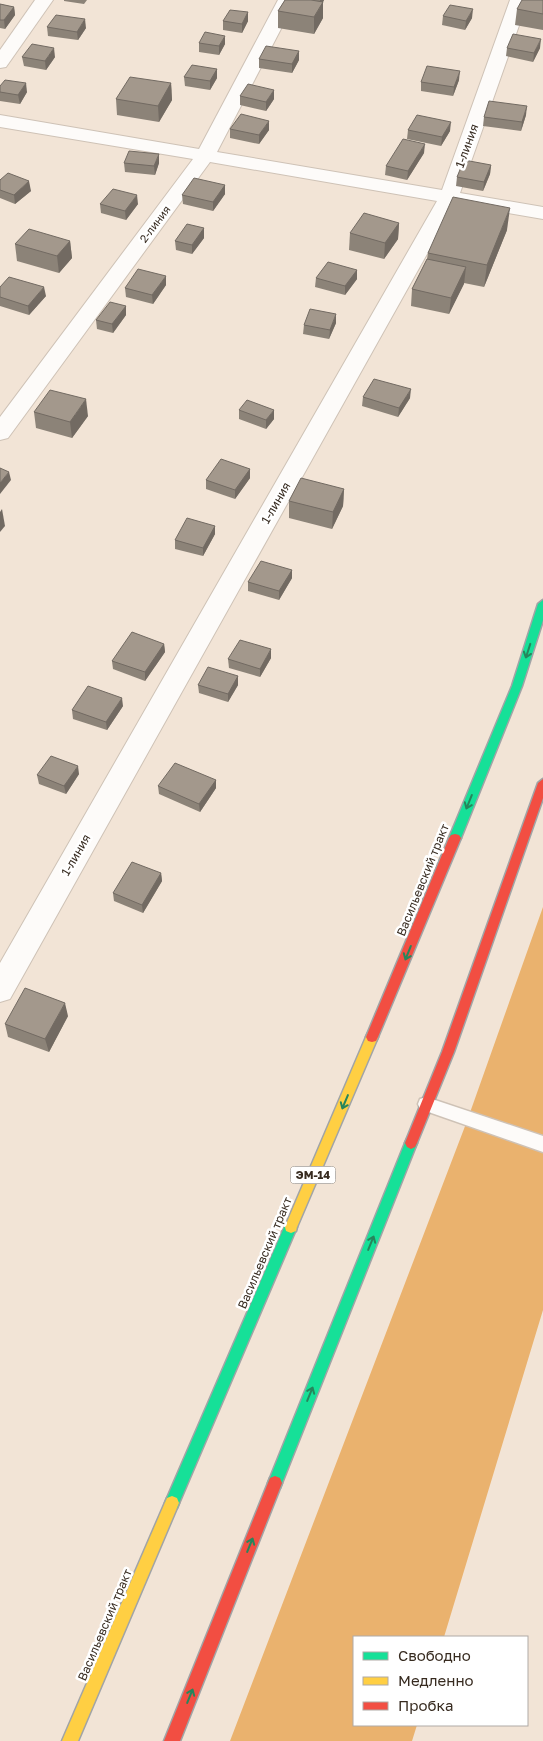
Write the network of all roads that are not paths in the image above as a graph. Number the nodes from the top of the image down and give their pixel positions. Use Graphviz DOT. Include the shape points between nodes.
graph roads {
  1 [pos="44,0"];
  2 [pos="287,0"];
  3 [pos="519,0"];
  4 [pos="0,63"];
  5 [pos="0,121"];
  6 [pos="205,156"];
  7 [pos="449,197"];
  8 [pos="543,213"];
  9 [pos="0,433"];
  10 [pos="543,604"];
  11 [pos="543,782"];
  12 [pos="0,990"];
  13 [pos="426,1104"];
  14 [pos="543,1144"];
  15 [pos="70,1741"];
  16 [pos="172,1741"];
  1 -- 4 [label="street"];
  2 -- 6 [label="street, 2-линия"];
  3 -- 7 [label="street, 1-линия"];
  5 -- 6 [label="street"];
  6 -- 7 [label="street"];
  6 -- 9 [label="street, 2-линия"];
  7 -- 8 [label="street"];
  7 -- 12 [label="street, 1-линия"];
  10 -- 15 [label="main road, Васильевский тракт / ЭМ-14, one-way" via="517,686 379,1022"];
  11 -- 13 [label="main road" via="448,1052"];
  13 -- 14 [label="lane"];
  16 -- 13 [label="main road, one-way"];
}
